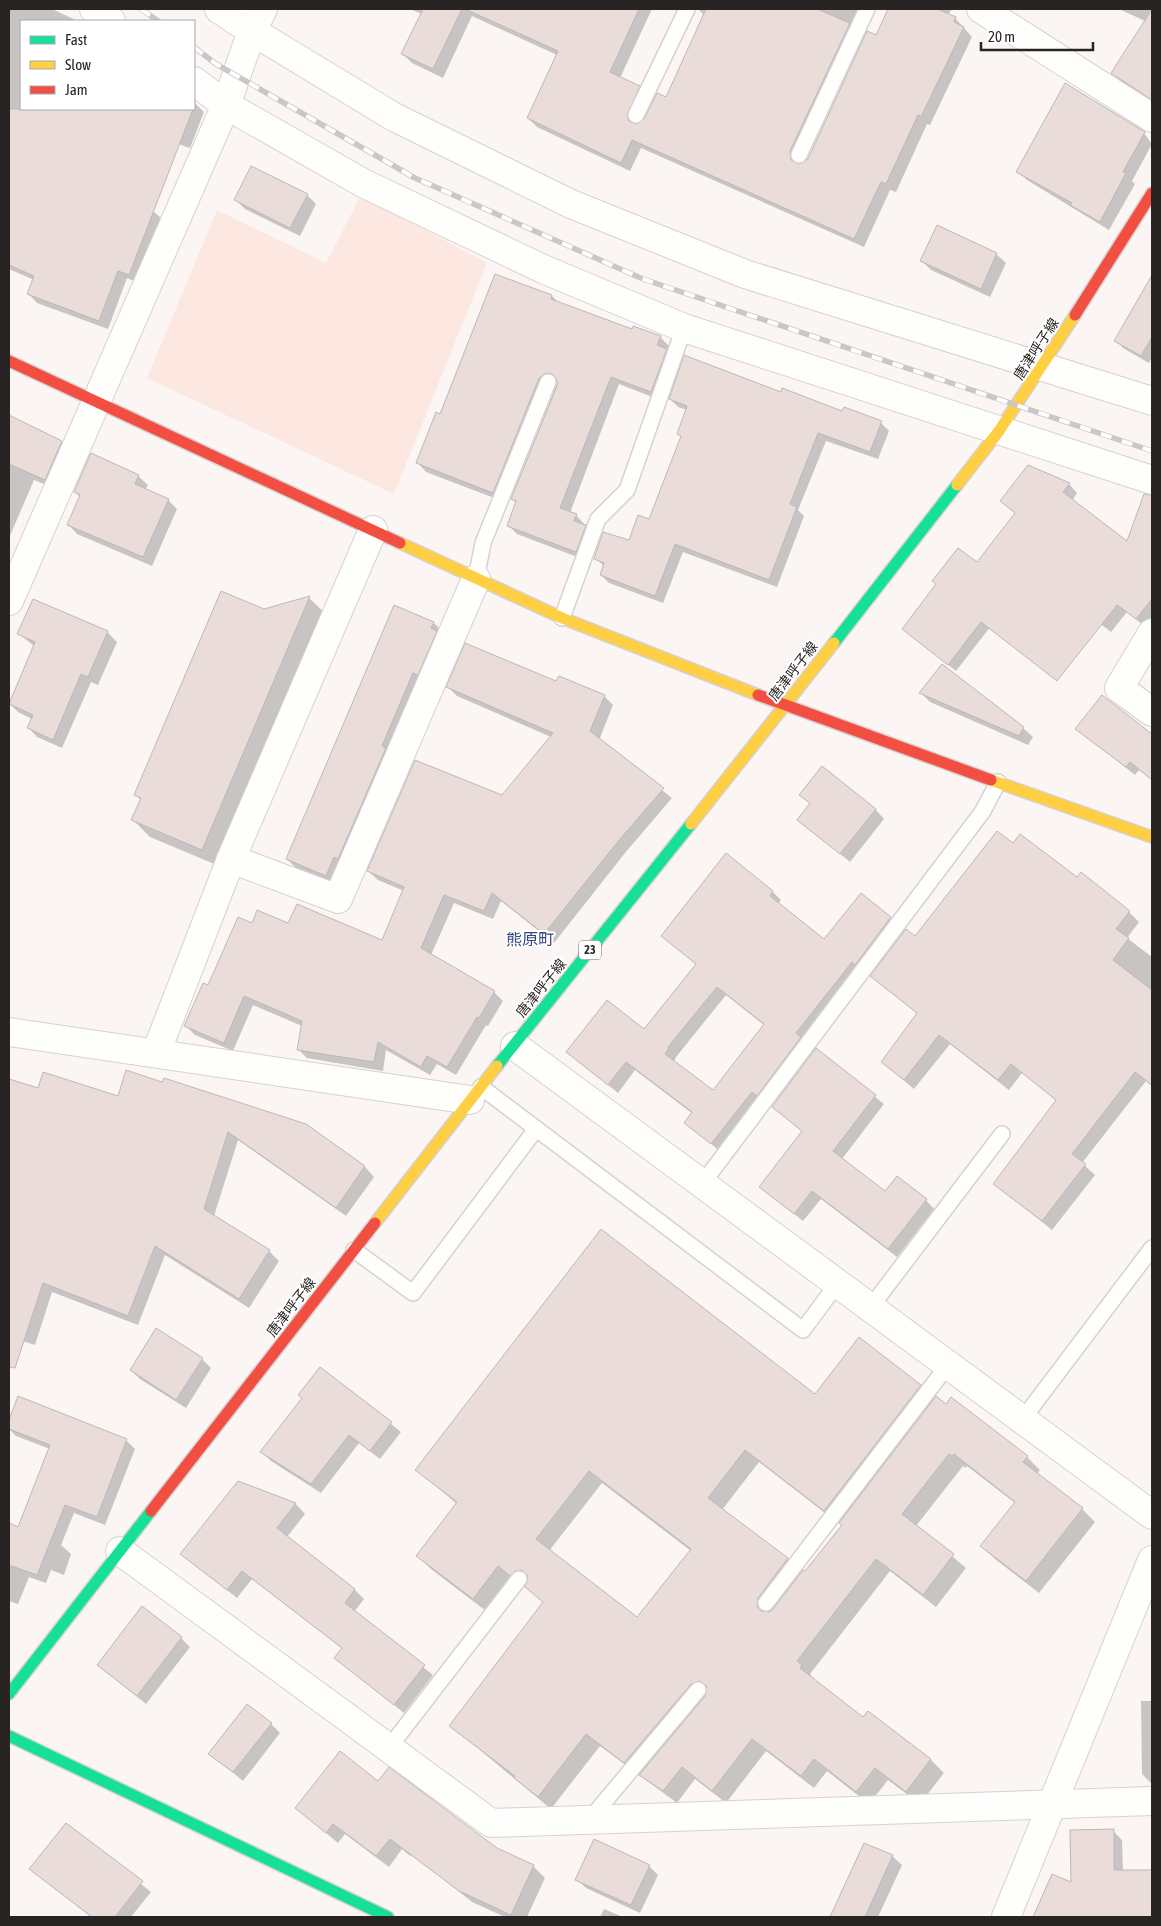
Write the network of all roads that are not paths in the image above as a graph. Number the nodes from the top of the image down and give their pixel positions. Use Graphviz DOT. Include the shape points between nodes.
graph roads {
  1 [pos="94,9"];
  2 [pos="220,9"];
  3 [pos="687,9"];
  4 [pos="868,9"];
  5 [pos="981,9"];
  6 [pos="110,20"];
  7 [pos="257,20"];
  8 [pos="195,82"];
  9 [pos="226,104"];
  10 [pos="636,115"];
  11 [pos="1152,118"];
  12 [pos="799,155"];
  13 [pos="1152,193"];
  14 [pos="684,328"];
  15 [pos="9,361"];
  16 [pos="1042,368"];
  17 [pos="548,382"];
  18 [pos="95,401"];
  19 [pos="1152,401"];
  20 [pos="999,431"];
  21 [pos="1152,480"];
  22 [pos="373,530"];
  23 [pos="476,579"];
  24 [pos="9,601"];
  25 [pos="562,618"];
  26 [pos="1152,633"];
  27 [pos="785,706"];
  28 [pos="1152,712"];
  29 [pos="998,782"];
  30 [pos="1152,837"];
  31 [pos="231,859"];
  32 [pos="9,1032"];
  33 [pos="515,1046"];
  34 [pos="156,1053"];
  35 [pos="476,1094"];
  36 [pos="536,1129"];
  37 [pos="1002,1134"];
  38 [pos="702,1184"];
  39 [pos="1152,1248"];
  40 [pos="354,1250"];
  41 [pos="837,1284"];
  42 [pos="870,1308"];
  43 [pos="948,1365"];
  44 [pos="1022,1420"];
  45 [pos="1152,1516"];
  46 [pos="120,1551"];
  47 [pos="1152,1560"];
  48 [pos="519,1579"];
  49 [pos="766,1603"];
  50 [pos="698,1690"];
  51 [pos="9,1694"];
  52 [pos="9,1736"];
  53 [pos="388,1749"];
  54 [pos="1152,1801"];
  55 [pos="1052,1804"];
  56 [pos="590,1819"];
  57 [pos="388,1917"];
  58 [pos="1006,1917"];
  1 -- 6 [label="street"];
  2 -- 7 [label="street"];
  3 -- 10 [label="lane"];
  4 -- 12 [label="lane"];
  5 -- 11 [label="street"];
  7 -- 9 [label="street"];
  7 -- 16 [label="street" via="394,117 571,204 745,274"];
  8 -- 9 [label="street"];
  9 -- 14 [label="street" via="363,183 543,269"];
  9 -- 18 [label="street"];
  13 -- 16 [label="main road, 唐津呼子線 / 23"];
  14 -- 20 [label="street"];
  14 -- 25 [label="lane" via="628,490 598,518"];
  15 -- 18 [label="main road"];
  16 -- 19 [label="street"];
  16 -- 20 [label="main road, 唐津呼子線 / 23"];
  17 -- 23 [label="lane" via="482,543"];
  18 -- 22 [label="main road"];
  18 -- 24 [label="street"];
  20 -- 21 [label="street"];
  20 -- 27 [label="main road, 唐津呼子線 / 23"];
  22 -- 23 [label="main road"];
  22 -- 31 [label="street"];
  23 -- 25 [label="main road"];
  23 -- 31 [label="street" via="338,899"];
  25 -- 27 [label="main road"];
  26 -- 28 [label="street" via="1119,688"];
  27 -- 29 [label="main road"];
  27 -- 33 [label="main road, 唐津呼子線 / 23"];
  29 -- 30 [label="main road"];
  29 -- 38 [label="lane" via="983,811"];
  31 -- 34 [label="street"];
  32 -- 34 [label="street"];
  33 -- 35 [label="main road, 唐津呼子線 / 23"];
  33 -- 38 [label="street"];
  34 -- 35 [label="street"];
  35 -- 36 [label="lane"];
  35 -- 40 [label="main road, 唐津呼子線 / 23"];
  36 -- 40 [label="lane" via="413,1293"];
  36 -- 41 [label="lane" via="803,1330"];
  37 -- 42 [label="lane"];
  38 -- 41 [label="street"];
  39 -- 44 [label="lane"];
  40 -- 46 [label="main road, 唐津呼子線 / 23"];
  41 -- 42 [label="street"];
  42 -- 43 [label="street"];
  43 -- 44 [label="street"];
  43 -- 49 [label="lane"];
  44 -- 45 [label="street"];
  46 -- 51 [label="main road, 唐津呼子線 / 23"];
  46 -- 53 [label="street"];
  47 -- 55 [label="street"];
  48 -- 53 [label="lane"];
  50 -- 56 [label="lane"];
  52 -- 57 [label="main road"];
  53 -- 56 [label="street" via="492,1822"];
  54 -- 55 [label="street"];
  55 -- 56 [label="street"];
  55 -- 58 [label="street"];
}
